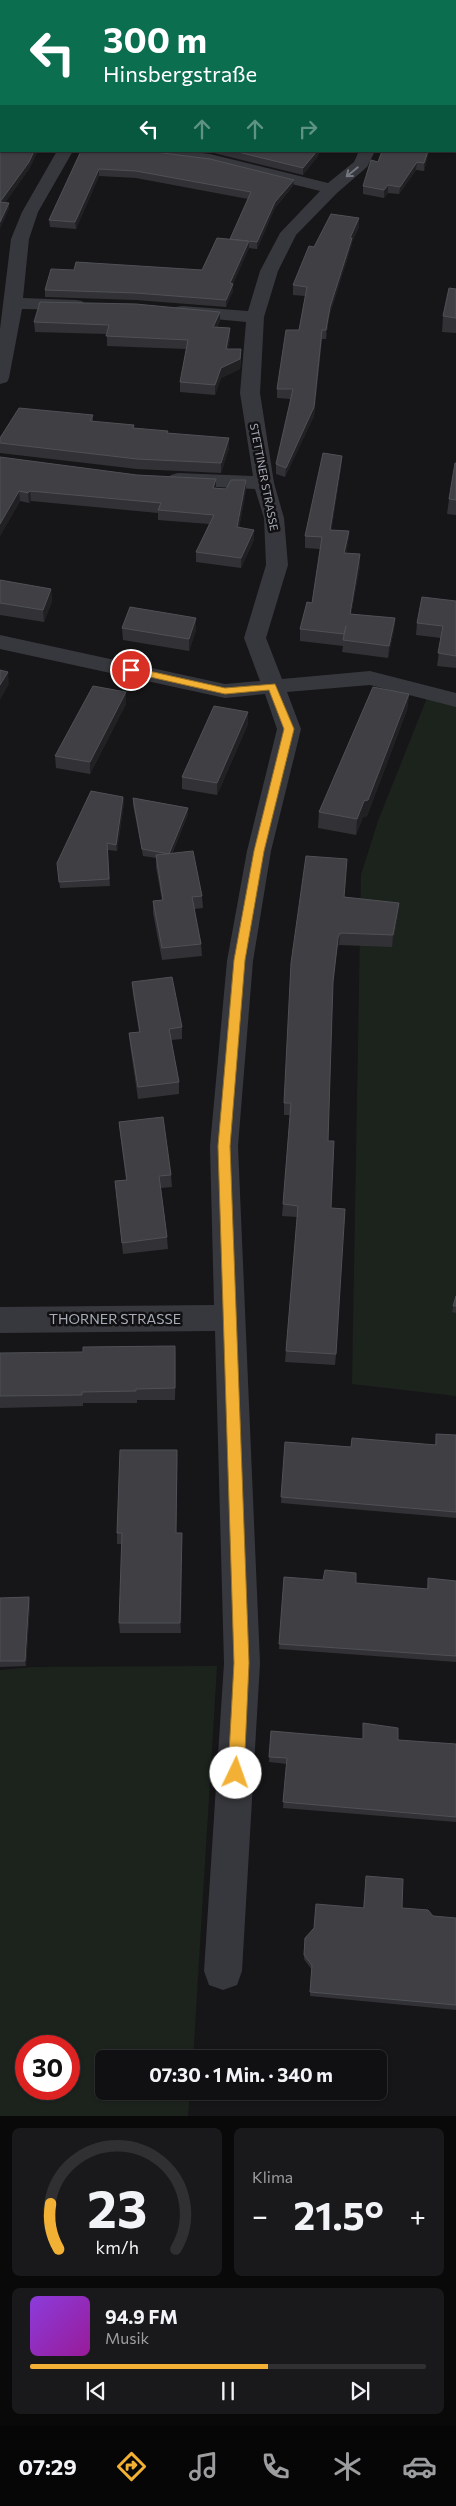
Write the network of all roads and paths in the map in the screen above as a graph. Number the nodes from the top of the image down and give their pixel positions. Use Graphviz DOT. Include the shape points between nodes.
graph roads {
  1 [pos="63,152"];
  2 [pos="154,152"];
  3 [pos="367,152"];
  4 [pos="331,189"];
  5 [pos="14,303"];
  6 [pos="89,306"];
  7 [pos="164,309"];
  8 [pos="255,317"];
  9 [pos="0,378"];
  10 [pos="157,478"];
  11 [pos="264,483"];
  12 [pos="0,642"];
  13 [pos="272,686"];
  14 [pos="456,700"];
  15 [pos="231,1318"];
  16 [pos="0,1320"];
  17 [pos="223,1971"];
  1 -- 5 [label="street" via="30,212 20,239"];
  2 -- 4 [label="street" via="210,159"];
  3 -- 4 [label="street, STETTINER STRASSE, one-way" via="361,164"];
  4 -- 8 [label="street, STETTINER STRASSE" via="289,233 269,271"];
  5 -- 6 [label="street"];
  5 -- 9 [label="street"];
  7 -- 8 [label="street"];
  8 -- 11 [label="street, STETTINER STRASSE" via="250,393"];
  10 -- 11 [label="street"];
  11 -- 13 [label="street, STETTINER STRASSE" via="274,518 277,565 255,638"];
  12 -- 13 [label="street" via="225,691"];
  13 -- 14 [label="street" via="370,678"];
  13 -- 15 [label="street, STETTINER STRASSE" via="289,729 259,851 240,960 224,1146"];
  15 -- 16 [label="street, THORNER STRASSE"];
  15 -- 17 [label="street, STETTINER STRASSE" via="242,1663"];
}
